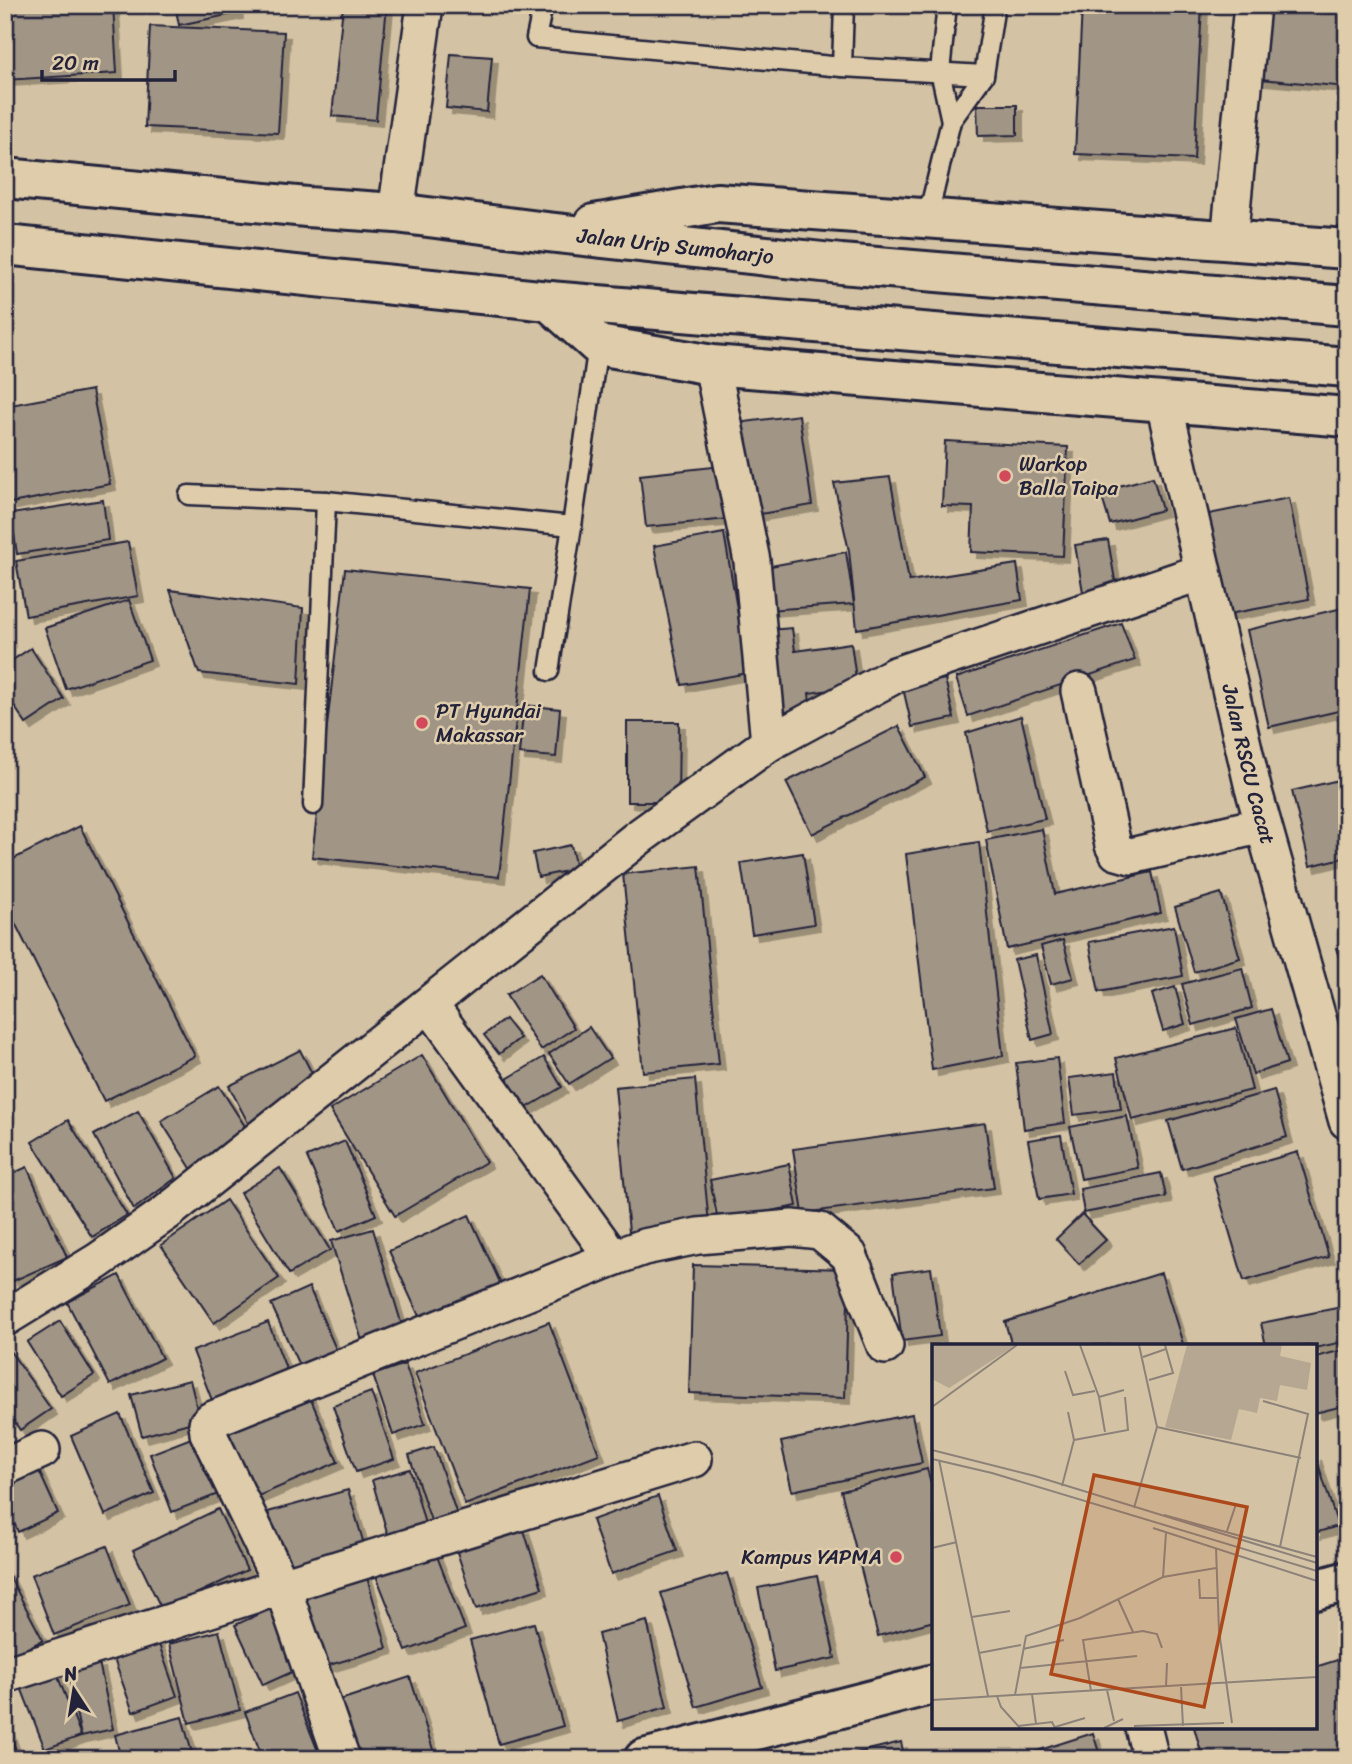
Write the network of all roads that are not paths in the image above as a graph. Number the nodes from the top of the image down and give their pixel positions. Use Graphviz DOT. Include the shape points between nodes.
graph roads {
  1 [pos="425,5"];
  2 [pos="543,5"];
  3 [pos="844,5"];
  4 [pos="947,5"];
  5 [pos="995,5"];
  6 [pos="1252,5"];
  7 [pos="842,67"];
  8 [pos="940,71"];
  9 [pos="984,75"];
  10 [pos="951,121"];
  11 [pos="5,178"];
  12 [pos="396,213"];
  13 [pos="927,220"];
  14 [pos="548,232"];
  15 [pos="1229,241"];
  16 [pos="5,245"];
  17 [pos="1347,249"];
  18 [pos="549,301"];
  19 [pos="1347,306"];
  20 [pos="598,345"];
  21 [pos="712,365"];
  22 [pos="1347,367"];
  23 [pos="1164,403"];
  24 [pos="1347,416"];
  25 [pos="190,495"];
  26 [pos="326,501"];
  27 [pos="572,526"];
  28 [pos="1202,572"];
  29 [pos="549,671"];
  30 [pos="1079,691"];
  31 [pos="769,743"];
  32 [pos="313,805"];
  33 [pos="1263,825"];
  34 [pos="430,1005"];
  35 [pos="1347,1121"];
  36 [pos="613,1258"];
  37 [pos="5,1318"];
  38 [pos="885,1346"];
  39 [pos="42,1450"];
  40 [pos="694,1459"];
  41 [pos="5,1467"];
  42 [pos="1347,1581"];
  43 [pos="282,1586"];
  44 [pos="1317,1589"];
  45 [pos="5,1675"];
  46 [pos="932,1685"];
  47 [pos="1144,1729"];
  48 [pos="341,1759"];
  49 [pos="644,1759"];
  50 [pos="1151,1759"];
  1 -- 12 [label="street"];
  2 -- 7 [label="lane" via="536,38"];
  3 -- 7 [label="lane"];
  4 -- 8 [label="lane"];
  5 -- 9 [label="lane"];
  6 -- 15 [label="street"];
  7 -- 8 [label="lane"];
  8 -- 9 [label="lane"];
  8 -- 10 [label="lane"];
  9 -- 10 [label="lane"];
  10 -- 13 [label="lane"];
  11 -- 12 [label="main road, Jalan Urip Sumoharjo"];
  12 -- 14 [label="main road, Jalan Urip Sumoharjo"];
  13 -- 14 [label="main road" via="717,203"];
  13 -- 15 [label="main road"];
  14 -- 19 [label="main road, Jalan Urip Sumoharjo" via="841,264"];
  15 -- 17 [label="main road"];
  16 -- 18 [label="main road"];
  18 -- 20 [label="main road"];
  18 -- 22 [label="main road"];
  20 -- 21 [label="main road"];
  20 -- 27 [label="lane"];
  21 -- 23 [label="main road"];
  21 -- 31 [label="street" via="752,561"];
  23 -- 24 [label="main road"];
  23 -- 28 [label="street, Jalan RSCU Cacat"];
  25 -- 26 [label="lane"];
  26 -- 27 [label="lane"];
  26 -- 32 [label="lane"];
  27 -- 29 [label="lane"];
  28 -- 31 [label="street" via="895,675"];
  28 -- 33 [label="street, Jalan RSCU Cacat"];
  30 -- 33 [label="street" via="1116,852 1131,856"];
  31 -- 34 [label="street" via="639,837"];
  33 -- 35 [label="street, Jalan RSCU Cacat"];
  34 -- 36 [label="street"];
  34 -- 37 [label="street" via="166,1213"];
  36 -- 38 [label="street" via="698,1236 792,1228 820,1231 849,1255"];
  36 -- 43 [label="street" via="209,1421 208,1433"];
  39 -- 41 [label="street"];
  40 -- 43 [label="street"];
  42 -- 44 [label="main road"];
  43 -- 45 [label="street"];
  43 -- 48 [label="street"];
  46 -- 49 [label="main road"];
  47 -- 50 [label="street"];
}
